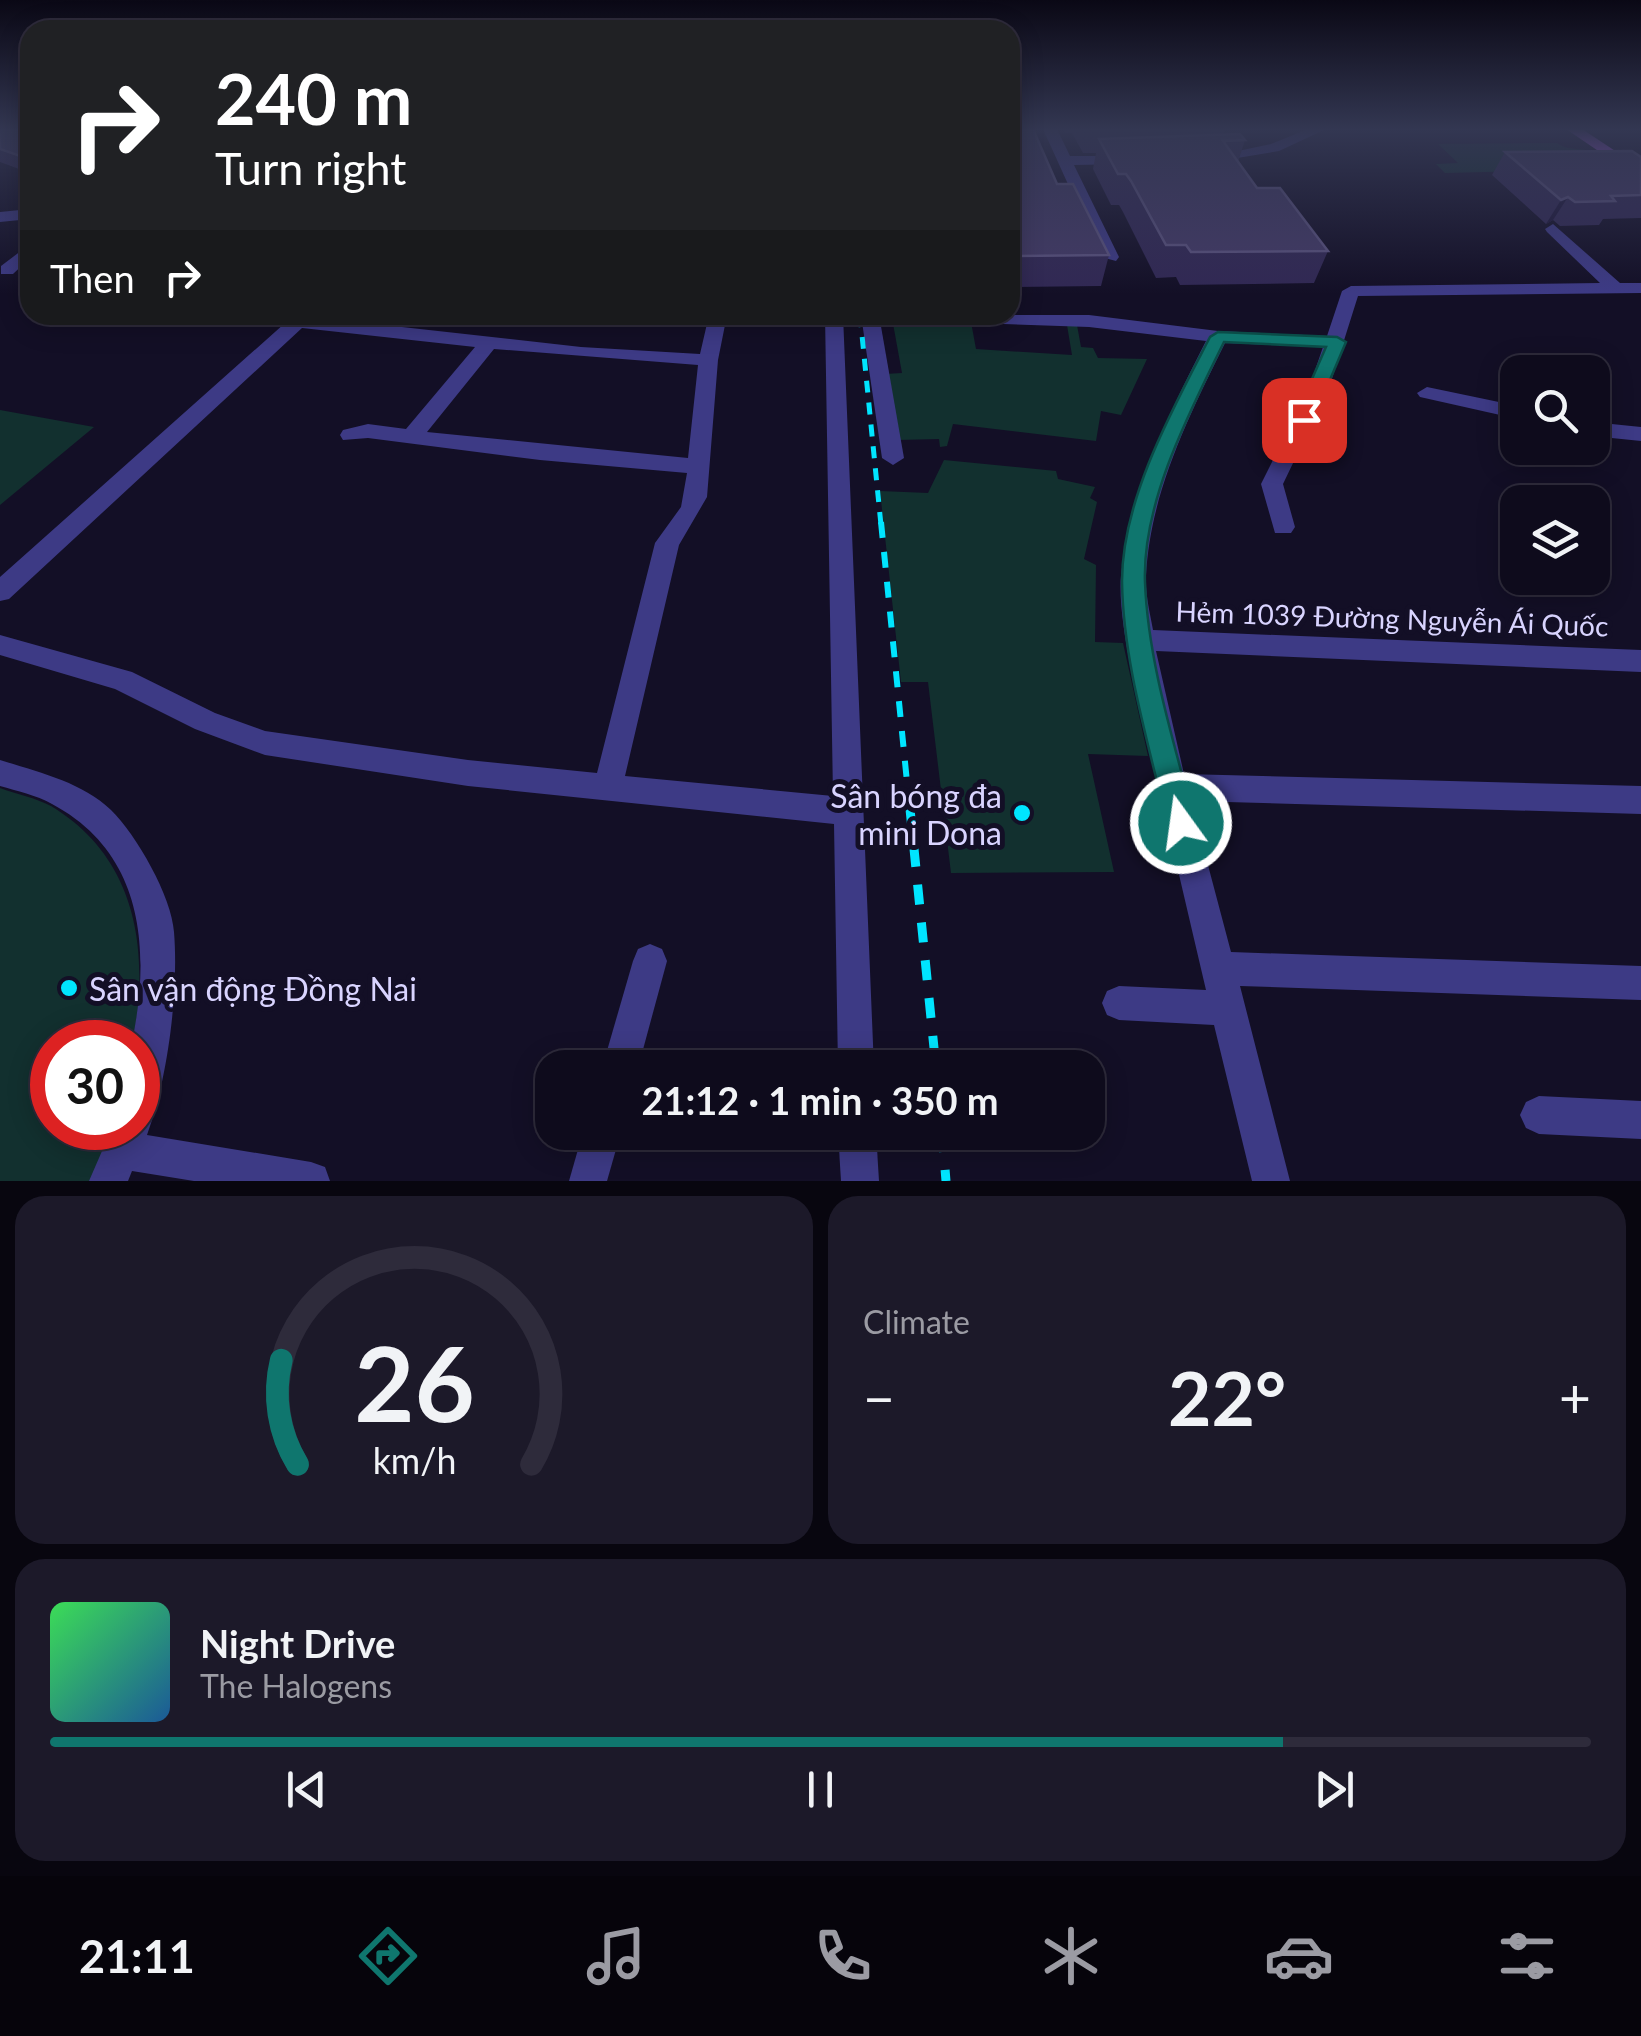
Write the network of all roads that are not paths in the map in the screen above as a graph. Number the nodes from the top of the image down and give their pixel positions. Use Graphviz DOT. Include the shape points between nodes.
graph roads {
  1 [pos="1076,184"];
  2 [pos="1553,230"];
  3 [pos="1110,256"];
  4 [pos="20,258"];
  5 [pos="8,270"];
  6 [pos="1641,288"];
  7 [pos="1616,289"];
  8 [pos="1020,319"];
  9 [pos="294,325"];
  10 [pos="352,325"];
  11 [pos="716,325"];
  12 [pos="834,325"];
  13 [pos="872,325"];
  14 [pos="1218,337"];
  15 [pos="1337,342"];
  16 [pos="488,344"];
  17 [pos="708,360"];
  18 [pos="1427,393"];
  19 [pos="1500,409"];
  20 [pos="1610,431"];
  21 [pos="1641,434"];
  22 [pos="351,435"];
  23 [pos="410,438"];
  24 [pos="894,458"];
  25 [pos="697,466"];
  26 [pos="1283,527"];
  27 [pos="0,592"];
  28 [pos="1141,640"];
  29 [pos="0,645"];
  30 [pos="1641,661"];
  31 [pos="0,773"];
  32 [pos="608,786"];
  33 [pos="1172,787"];
  34 [pos="1641,800"];
  35 [pos="851,812"];
  36 [pos="650,961"];
  37 [pos="1218,968"];
  38 [pos="1641,983"];
  39 [pos="1118,1003"];
  40 [pos="1227,1008"];
  41 [pos="154,1020"];
  42 [pos="625,1050"];
  43 [pos="856,1050"];
  44 [pos="1539,1115"];
  45 [pos="1641,1120"];
  46 [pos="597,1150"];
  47 [pos="858,1150"];
  48 [pos="121,1153"];
  49 [pos="311,1181"];
  50 [pos="588,1181"];
  51 [pos="860,1181"];
  52 [pos="1271,1181"];
  1 -- 3 [label="street"];
  2 -- 7 [label="street"];
  4 -- 5 [label="street"];
  6 -- 7 [label="street"];
  7 -- 15 [label="street" via="1358,289 1349,295"];
  8 -- 14 [label="street"];
  9 -- 27 [label="street"];
  10 -- 16 [label="street"];
  11 -- 17 [label="street"];
  12 -- 35 [label="street"];
  13 -- 24 [label="street"];
  14 -- 15 [label="street"];
  14 -- 28 [label="street" via="1180,411 1139,535 1134,580"];
  15 -- 26 [label="street" via="1272,484"];
  16 -- 17 [label="street"];
  16 -- 23 [label="street"];
  17 -- 25 [label="street"];
  18 -- 19 [label="street"];
  20 -- 21 [label="street"];
  22 -- 23 [label="street"];
  23 -- 25 [label="street"];
  25 -- 32 [label="street" via="692,509 667,543"];
  28 -- 30 [label="street, Hẻm 1039 Đường Nguyễn Ái Quốc"];
  28 -- 33 [label="street"];
  29 -- 32 [label="street" via="122,680 266,743"];
  31 -- 41 [label="street" via="59,792 98,818 125,849 158,930"];
  32 -- 35 [label="street"];
  33 -- 34 [label="street"];
  33 -- 37 [label="street"];
  35 -- 43 [label="street"];
  36 -- 42 [label="street"];
  37 -- 38 [label="street"];
  37 -- 40 [label="street"];
  39 -- 40 [label="street"];
  40 -- 52 [label="street"];
  44 -- 45 [label="street"];
  46 -- 50 [label="street"];
  47 -- 51 [label="street"];
  48 -- 49 [label="street"];
}
